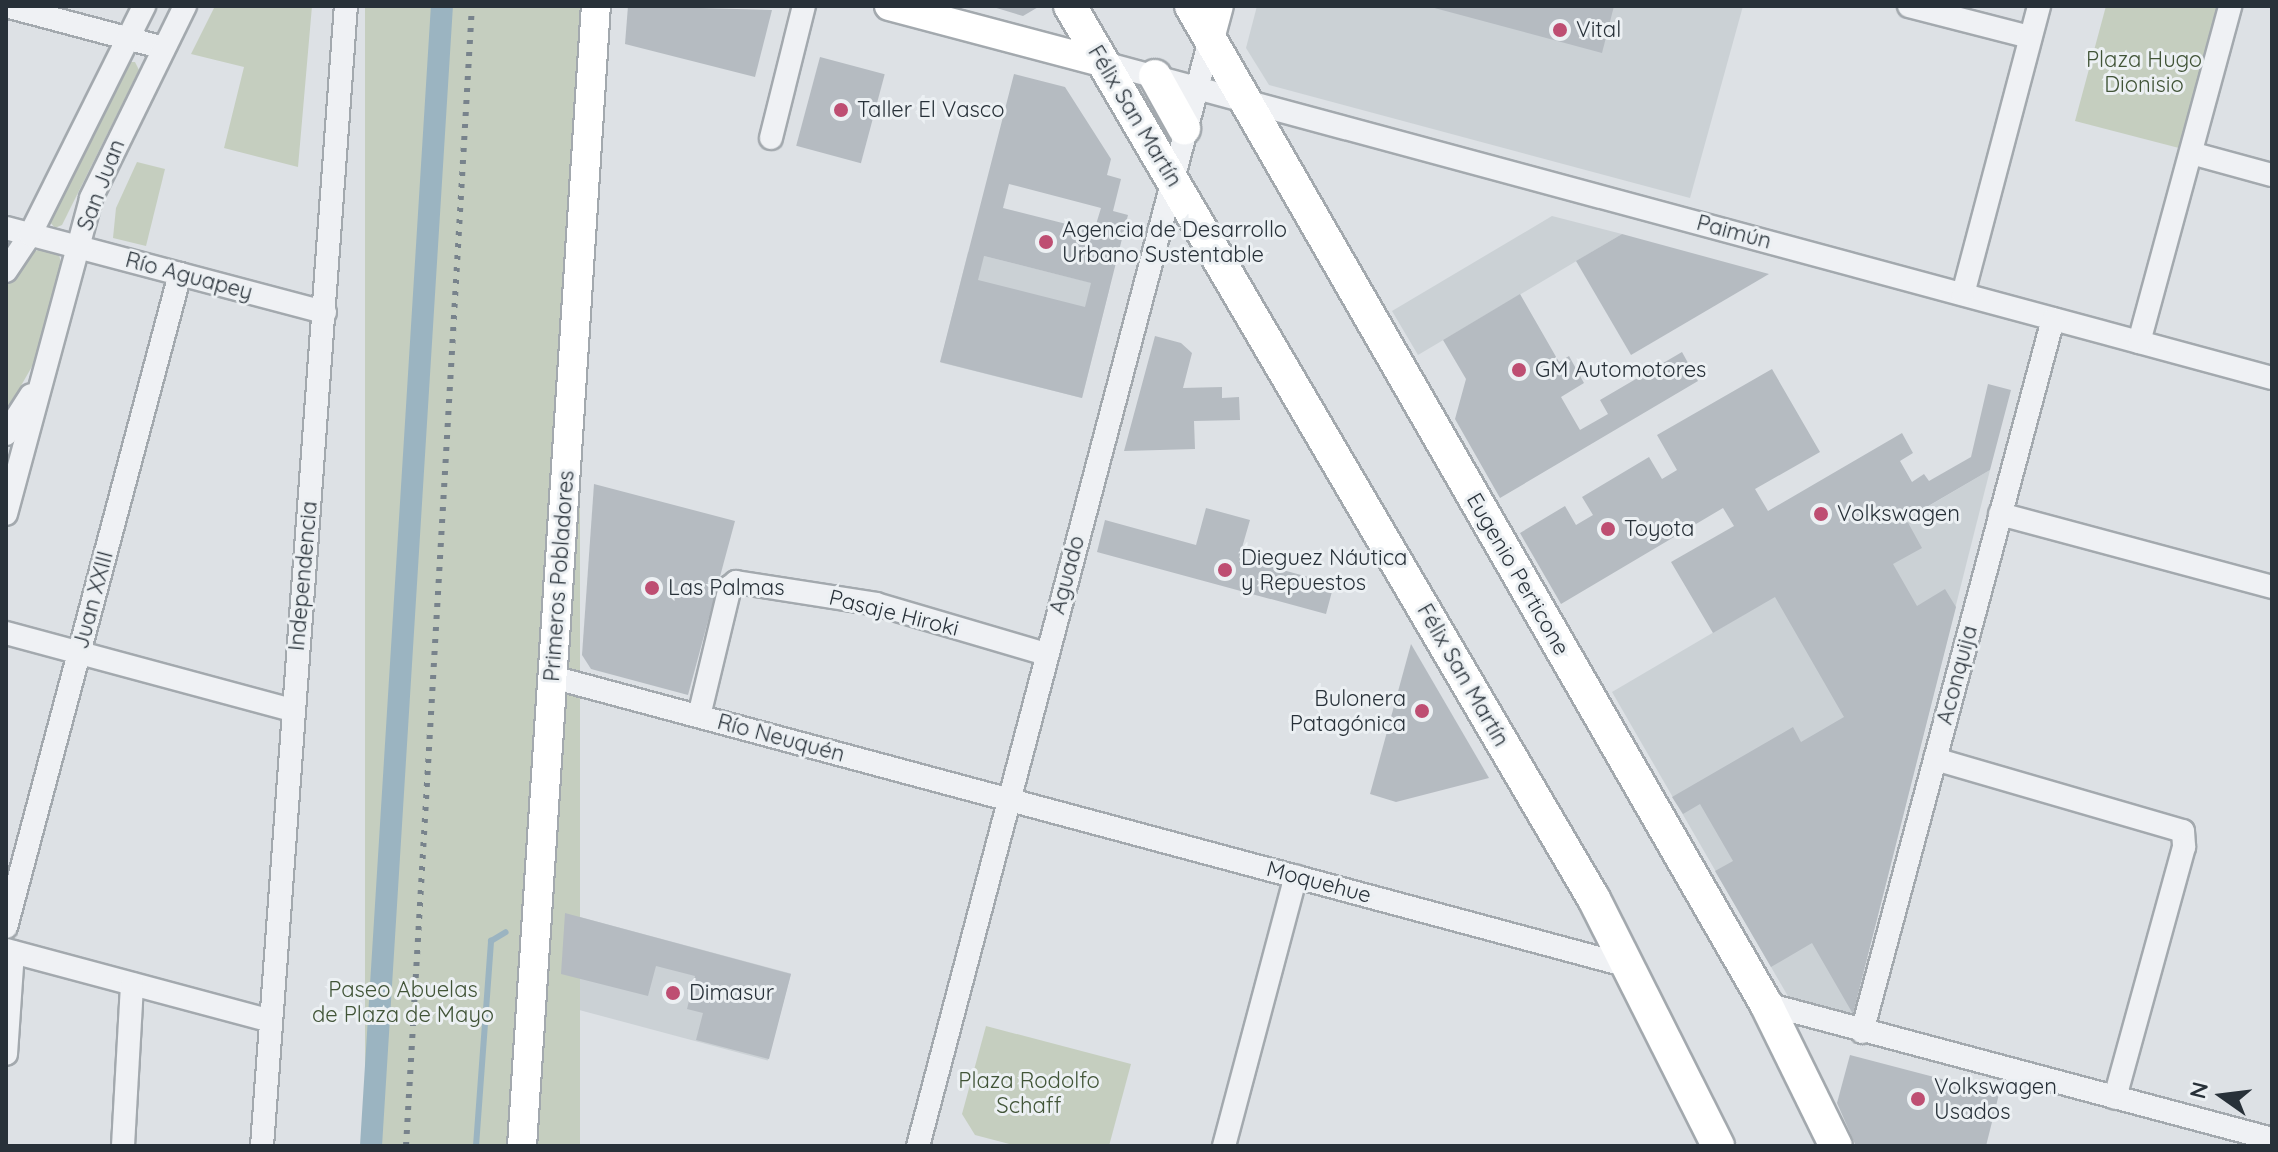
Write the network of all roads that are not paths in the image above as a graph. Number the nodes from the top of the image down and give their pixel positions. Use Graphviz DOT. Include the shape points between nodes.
graph roads {
  1 [pos="6,6"];
  2 [pos="144,6"];
  3 [pos="185,6"];
  4 [pos="346,6"];
  5 [pos="596,6"];
  6 [pos="804,6"];
  7 [pos="889,6"];
  8 [pos="1070,6"];
  9 [pos="1191,6"];
  10 [pos="1219,6"];
  11 [pos="1909,6"];
  12 [pos="2039,6"];
  13 [pos="2230,6"];
  14 [pos="2030,37"];
  15 [pos="128,38"];
  16 [pos="1210,39"];
  17 [pos="164,48"];
  18 [pos="1104,63"];
  19 [pos="1155,76"];
  20 [pos="1195,87"];
  21 [pos="1245,100"];
  22 [pos="1184,128"];
  23 [pos="771,138"];
  24 [pos="2191,153"];
  25 [pos="2272,175"];
  26 [pos="1171,176"];
  27 [pos="6,228"];
  28 [pos="30,235"];
  29 [pos="78,248"];
  30 [pos="6,271"];
  31 [pos="180,274"];
  32 [pos="1963,294"];
  33 [pos="325,312"];
  34 [pos="2053,319"];
  35 [pos="2139,342"];
  36 [pos="44,375"];
  37 [pos="2272,378"];
  38 [pos="6,434"];
  39 [pos="6,514"];
  40 [pos="2000,514"];
  41 [pos="2272,587"];
  42 [pos="6,633"];
  43 [pos="79,653"];
  44 [pos="1046,654"];
  45 [pos="552,677"];
  46 [pos="292,710"];
  47 [pos="699,716"];
  48 [pos="1935,759"];
  49 [pos="1009,798"];
  50 [pos="1296,876"];
  51 [pos="6,927"];
  52 [pos="10,951"];
  53 [pos="1628,966"];
  54 [pos="132,984"];
  55 [pos="1766,1004"];
  56 [pos="271,1021"];
  57 [pos="1862,1032"];
  58 [pos="6,1054"];
  59 [pos="2115,1098"];
  60 [pos="2272,1139"];
  61 [pos="921,1145"];
  62 [pos="123,1146"];
  63 [pos="262,1146"];
  64 [pos="522,1146"];
  65 [pos="1224,1146"];
  66 [pos="1718,1146"];
  67 [pos="1836,1146"];
  1 -- 15 [label="street"];
  2 -- 15 [label="street, San Juan"];
  3 -- 17 [label="street, San Juan"];
  4 -- 33 [label="street, Independencia"];
  5 -- 45 [label="main road, Primeros Pobladores"];
  6 -- 23 [label="street"];
  7 -- 18 [label="main road"];
  8 -- 18 [label="highway, Félix San Martín"];
  9 -- 16 [label="highway, Eugenio Perticone"];
  10 -- 16 [label="main road, Aguado"];
  11 -- 14 [label="street"];
  12 -- 14 [label="street"];
  13 -- 24 [label="street"];
  14 -- 32 [label="street"];
  15 -- 17 [label="street"];
  15 -- 28 [label="street, San Juan"];
  16 -- 20 [label="street, Aguado"];
  16 -- 21 [label="highway, Eugenio Perticone"];
  17 -- 29 [label="street, San Juan" via="104,166"];
  18 -- 19 [label="street, Paimún"];
  18 -- 26 [label="highway, Félix San Martín"];
  19 -- 20 [label="street, Paimún"];
  19 -- 22 [label="highway"];
  20 -- 21 [label="street, Paimún"];
  20 -- 22 [label="street, Aguado"];
  21 -- 32 [label="street, Paimún"];
  21 -- 55 [label="highway, Eugenio Perticone"];
  22 -- 26 [label="street, Aguado"];
  24 -- 25 [label="street"];
  24 -- 35 [label="street"];
  26 -- 44 [label="street, Aguado"];
  26 -- 53 [label="highway, Félix San Martín" via="1581,876"];
  27 -- 28 [label="street, Río Aguapey"];
  28 -- 29 [label="street, Río Aguapey"];
  28 -- 30 [label="street, San Juan"];
  29 -- 31 [label="street, Río Aguapey"];
  29 -- 36 [label="street, San Juan"];
  31 -- 33 [label="street, Río Aguapey"];
  31 -- 43 [label="street, Juan XXIII"];
  32 -- 34 [label="street, Paimún"];
  33 -- 46 [label="street, Independencia"];
  34 -- 35 [label="street, Paimún"];
  34 -- 40 [label="street, Aconquija"];
  35 -- 37 [label="street, Paimún"];
  36 -- 38 [label="street, San Juan"];
  36 -- 39 [label="street, San Juan"];
  40 -- 41 [label="street"];
  40 -- 48 [label="street, Aconquija"];
  42 -- 43 [label="street"];
  43 -- 46 [label="street"];
  43 -- 51 [label="street, Juan XXIII"];
  44 -- 47 [label="street, Pasaje Hiroki" via="876,604 736,582 730,587"];
  44 -- 49 [label="street, Aguado"];
  45 -- 47 [label="street, Río Neuquén"];
  45 -- 64 [label="main road, Primeros Pobladores"];
  46 -- 56 [label="street, Independencia"];
  47 -- 49 [label="street, Río Neuquén"];
  48 -- 57 [label="street, Aconquija"];
  48 -- 59 [label="street" via="2183,831 2184,847"];
  49 -- 50 [label="street, Moquehue"];
  49 -- 61 [label="street, Aguado"];
  50 -- 53 [label="street, Moquehue"];
  50 -- 65 [label="street"];
  52 -- 54 [label="street"];
  52 -- 58 [label="street"];
  53 -- 66 [label="highway, Félix San Martín"];
  54 -- 56 [label="street"];
  54 -- 62 [label="street"];
  55 -- 57 [label="street"];
  55 -- 67 [label="highway, Eugenio Perticone"];
  56 -- 63 [label="street, Independencia"];
  57 -- 59 [label="street"];
  59 -- 60 [label="street"];
}
